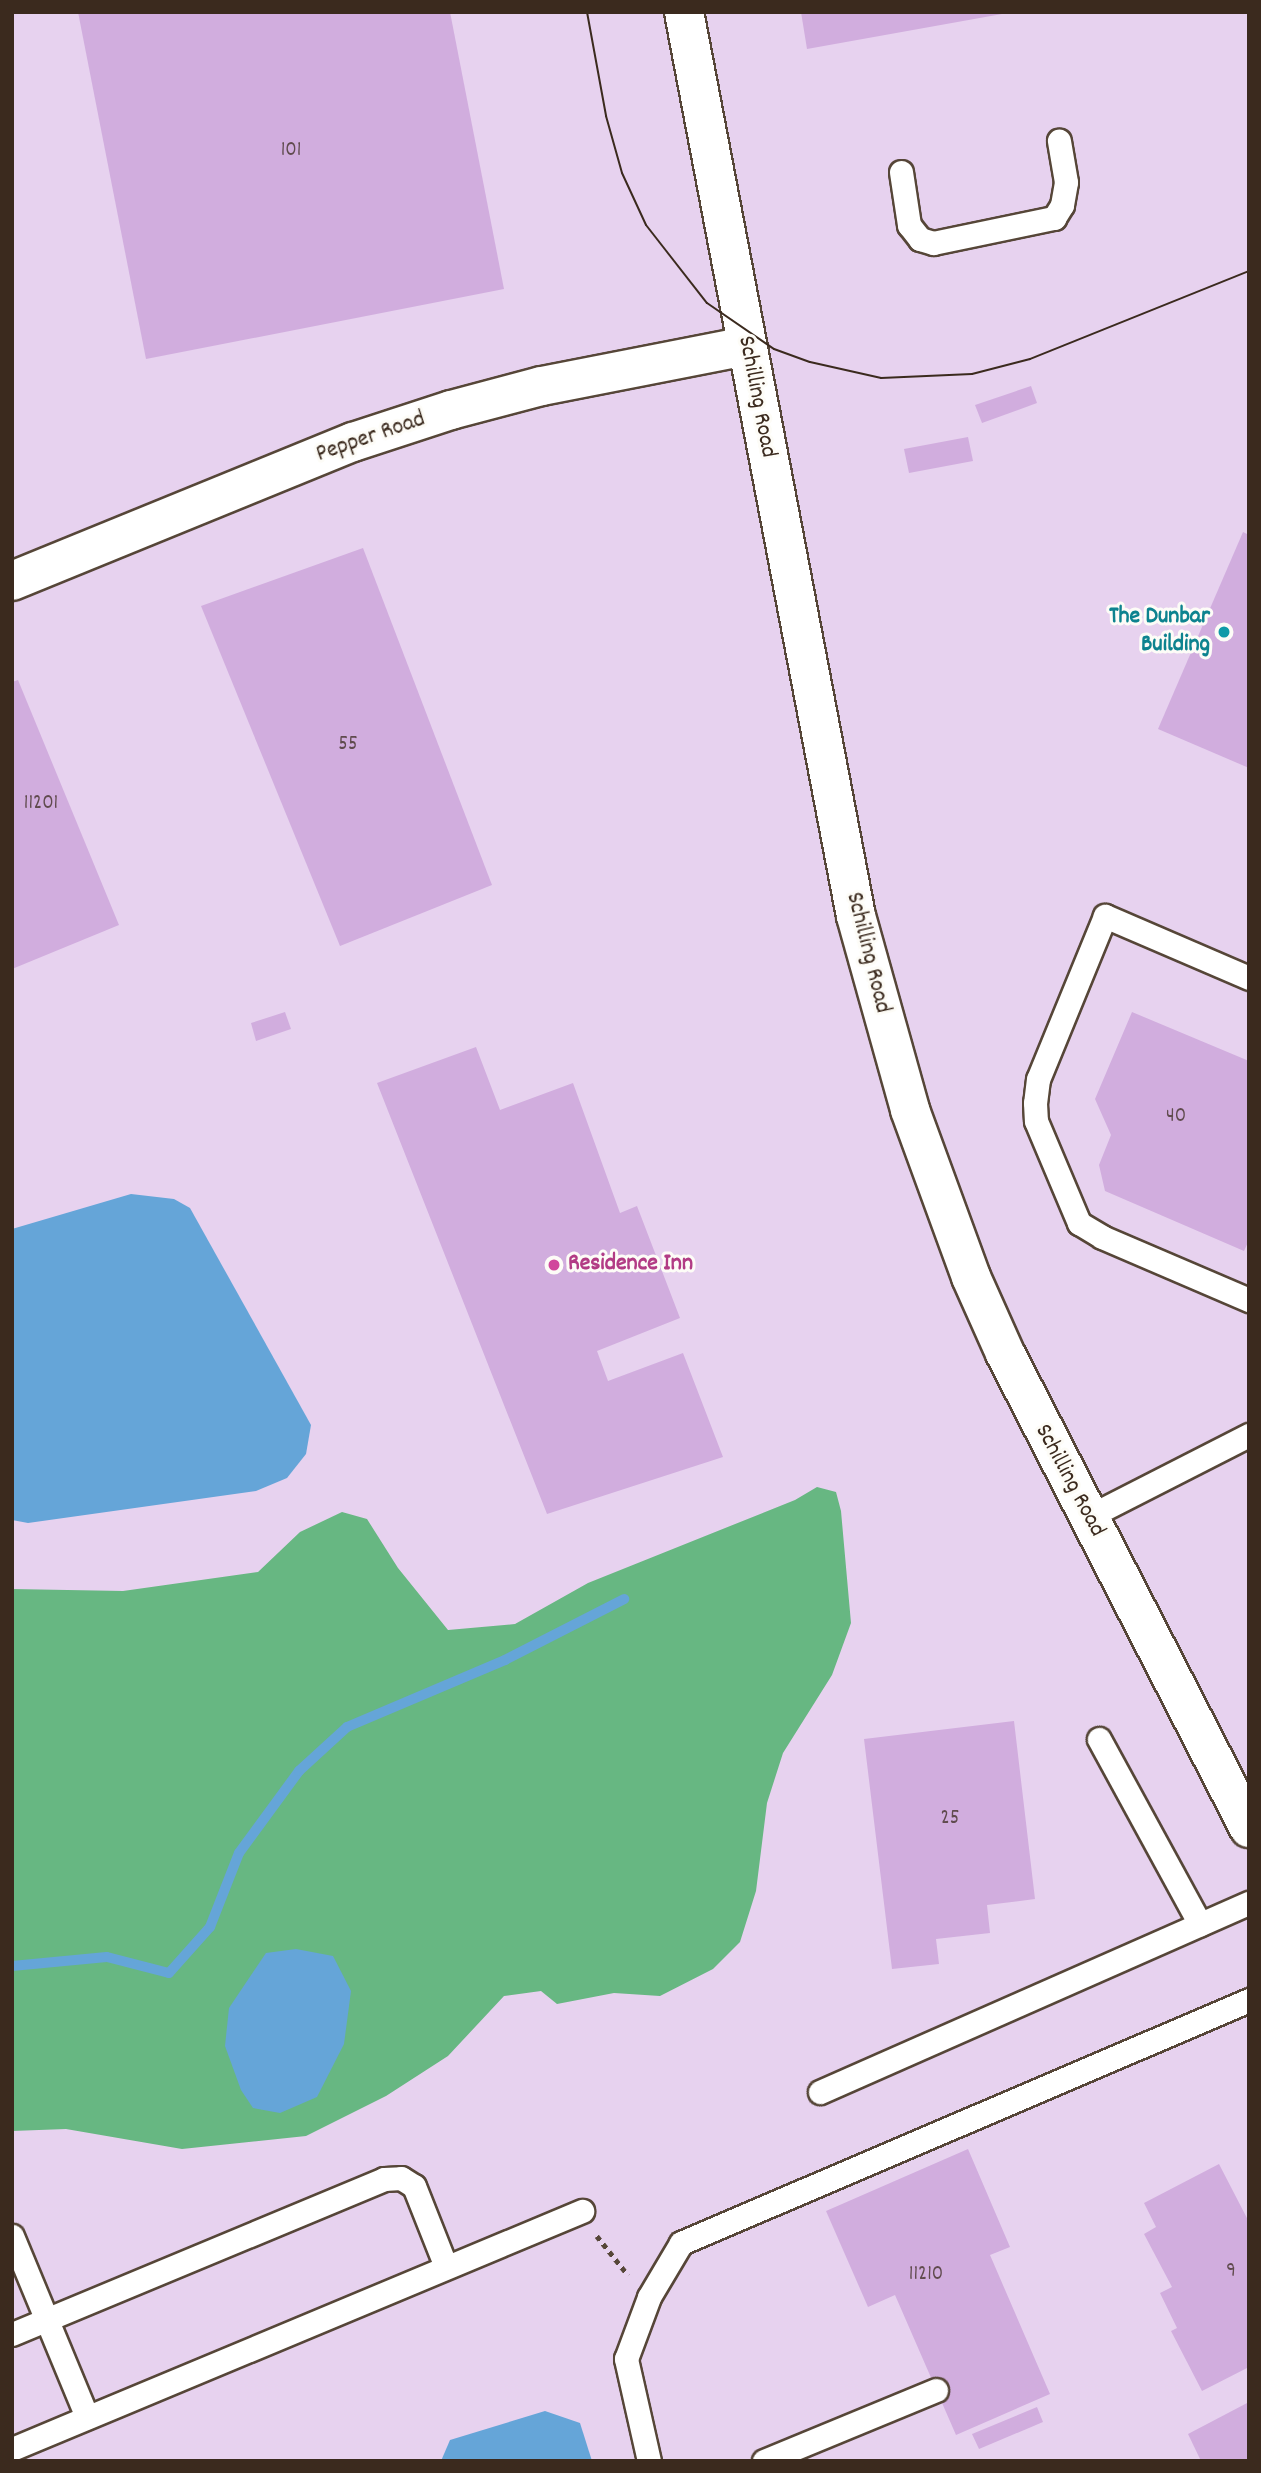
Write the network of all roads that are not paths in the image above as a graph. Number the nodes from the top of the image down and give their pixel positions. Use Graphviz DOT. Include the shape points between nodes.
graph roads {
  1 [pos="684,12"];
  2 [pos="1059,141"];
  3 [pos="901,172"];
  4 [pos="746,346"];
  5 [pos="12,581"];
  6 [pos="1249,978"];
  7 [pos="1249,1300"];
  8 [pos="1249,1435"];
  9 [pos="1088,1517"];
  10 [pos="1099,1739"];
  11 [pos="1249,1828"];
  12 [pos="1249,1903"];
  13 [pos="1200,1924"];
  14 [pos="1249,2000"];
  15 [pos="820,2092"];
  16 [pos="582,2211"];
  17 [pos="12,2236"];
  18 [pos="446,2267"];
  19 [pos="47,2319"];
  20 [pos="12,2334"];
  21 [pos="936,2390"];
  22 [pos="87,2417"];
  23 [pos="12,2449"];
  24 [pos="649,2461"];
  25 [pos="764,2461"];
  1 -- 4 [label="street, Schilling Road"];
  2 -- 3 [label="lane" via="1066,182 1054,218 933,243 920,239 909,225"];
  4 -- 5 [label="street, Pepper Road" via="554,383 451,410 318,456"];
  4 -- 9 [label="street, Schilling Road" via="838,828 885,1027 971,1277"];
  6 -- 7 [label="lane" via="1105,916 1038,1079 1036,1121 1079,1223"];
  8 -- 9 [label="lane"];
  9 -- 11 [label="street, Schilling Road"];
  10 -- 13 [label="lane"];
  12 -- 13 [label="lane"];
  13 -- 15 [label="lane"];
  14 -- 24 [label="lane" via="681,2243 649,2297 626,2359"];
  16 -- 18 [label="lane"];
  17 -- 19 [label="lane"];
  18 -- 19 [label="lane" via="414,2186 401,2178 384,2179"];
  18 -- 22 [label="lane"];
  19 -- 20 [label="lane"];
  19 -- 22 [label="lane"];
  21 -- 25 [label="lane"];
  22 -- 23 [label="lane"];
}
